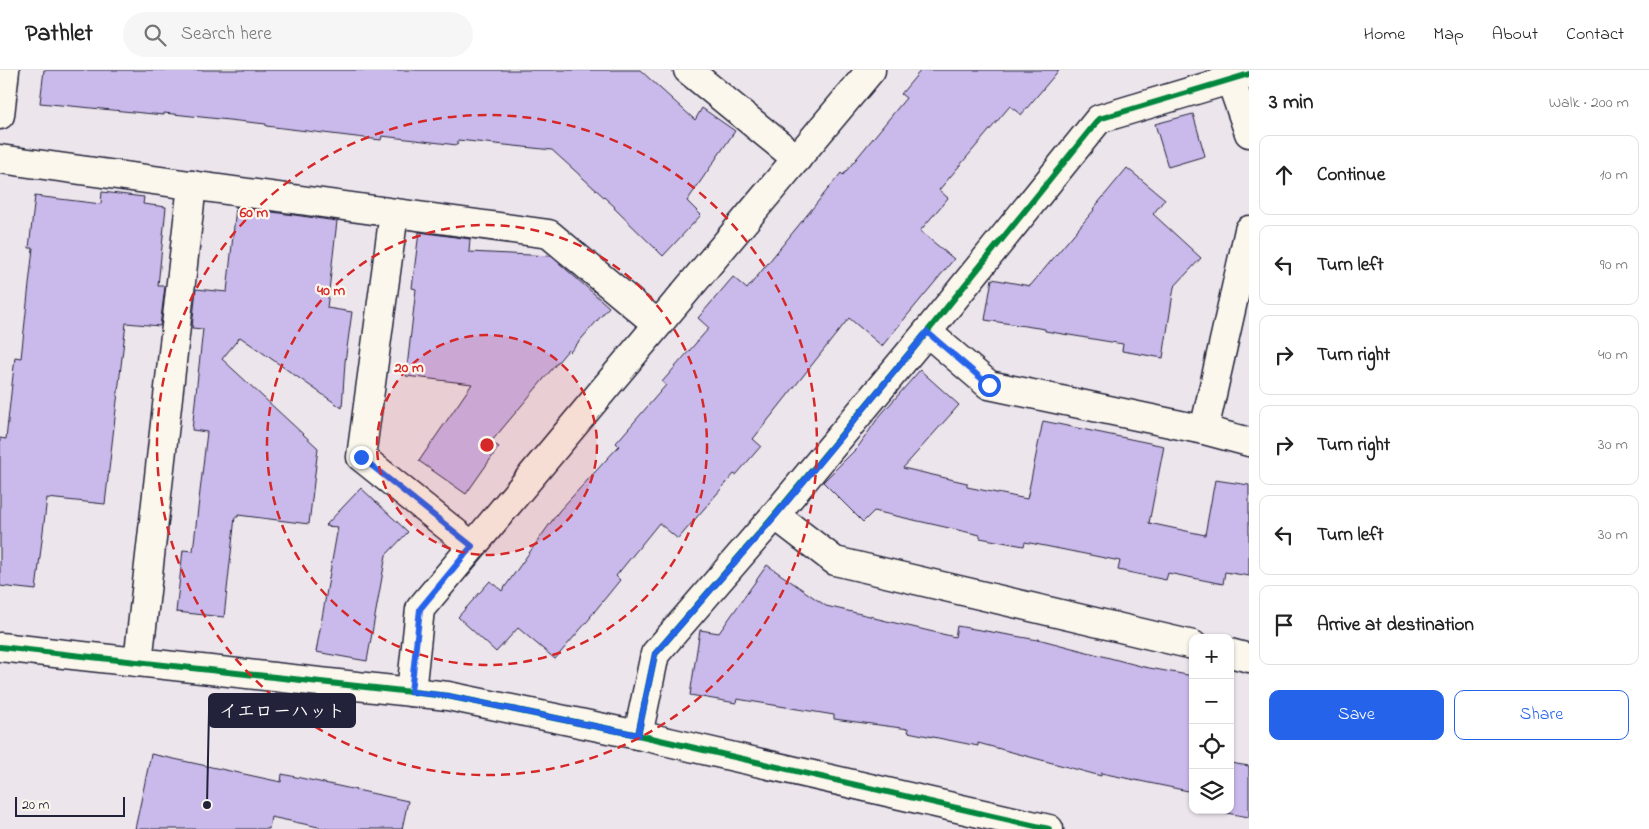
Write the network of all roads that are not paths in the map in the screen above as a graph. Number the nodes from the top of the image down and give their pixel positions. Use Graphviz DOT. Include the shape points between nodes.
graph roads {
  1 [pos="6,70"];
  2 [pos="688,70"];
  3 [pos="871,70"];
  4 [pos="1236,75"];
  5 [pos="0,115"];
  6 [pos="1249,133"];
  7 [pos="797,159"];
  8 [pos="0,160"];
  9 [pos="192,185"];
  10 [pos="394,213"];
  11 [pos="1249,230"];
  12 [pos="657,324"];
  13 [pos="927,332"];
  14 [pos="1204,430"];
  15 [pos="1249,442"];
  16 [pos="776,515"];
  17 [pos="472,546"];
  18 [pos="1189,643"];
  19 [pos="0,647"];
  20 [pos="1234,654"];
  21 [pos="1249,658"];
  22 [pos="138,662"];
  23 [pos="411,692"];
  24 [pos="638,735"];
  25 [pos="1049,829"];
  1 -- 5 [label="street"];
  2 -- 7 [label="street"];
  3 -- 7 [label="street"];
  4 -- 6 [label="street"];
  4 -- 13 [label="street" via="1099,120"];
  7 -- 12 [label="street"];
  8 -- 9 [label="street"];
  9 -- 10 [label="street"];
  9 -- 22 [label="street"];
  10 -- 12 [label="street" via="549,234"];
  10 -- 17 [label="street" via="361,457"];
  11 -- 14 [label="street"];
  12 -- 17 [label="street"];
  13 -- 14 [label="street" via="989,385"];
  13 -- 16 [label="street"];
  14 -- 15 [label="street"];
  16 -- 18 [label="street" via="835,561"];
  16 -- 24 [label="street" via="655,654"];
  17 -- 23 [label="street" via="420,609"];
  19 -- 22 [label="street"];
  20 -- 21 [label="street"];
  22 -- 23 [label="street"];
  23 -- 24 [label="street" via="448,696"];
  24 -- 25 [label="street"];
}
